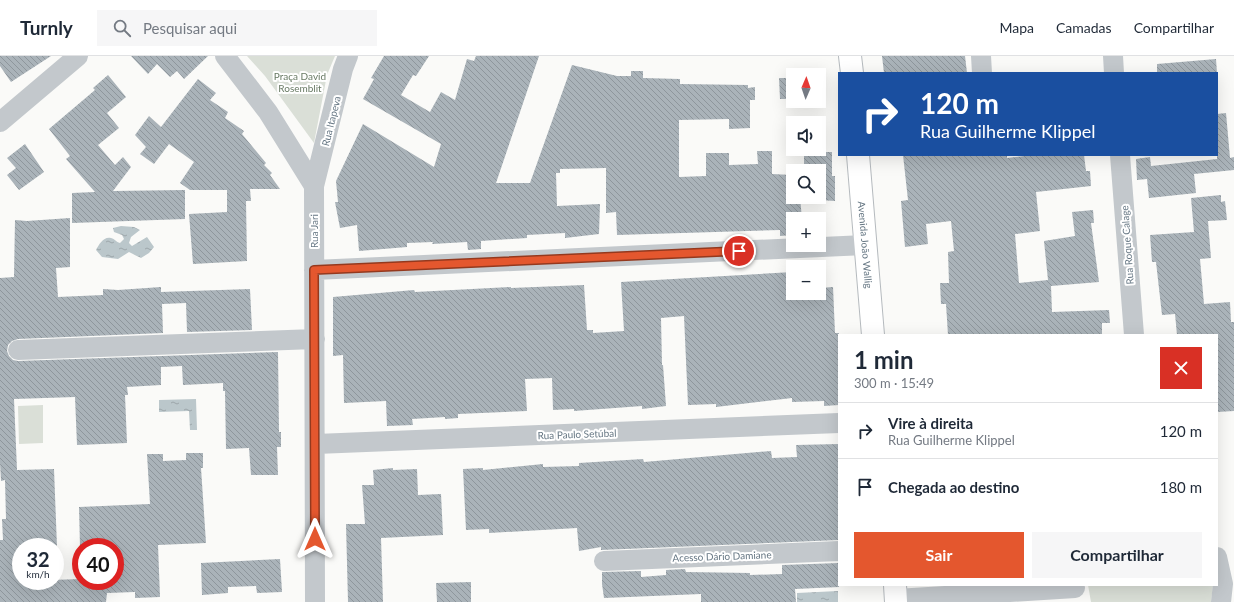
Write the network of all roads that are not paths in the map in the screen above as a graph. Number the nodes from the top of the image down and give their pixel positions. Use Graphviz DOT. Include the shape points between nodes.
graph roads {
  1 [pos="78,56"];
  2 [pos="226,56"];
  3 [pos="348,56"];
  4 [pos="850,56"];
  5 [pos="981,56"];
  6 [pos="1113,56"];
  7 [pos="852,72"];
  8 [pos="982,72"];
  9 [pos="1114,72"];
  10 [pos="0,122"];
  11 [pos="858,156"];
  12 [pos="1120,156"];
  13 [pos="314,186"];
  14 [pos="865,245"];
  15 [pos="314,270"];
  16 [pos="874,334"];
  17 [pos="1134,334"];
  18 [pos="315,339"];
  19 [pos="18,350"];
  20 [pos="838,423"];
  21 [pos="316,444"];
  22 [pos="838,551"];
  23 [pos="604,561"];
  24 [pos="1218,561"];
  25 [pos="1226,590"];
  26 [pos="1076,592"];
  27 [pos="896,595"];
  28 [pos="1022,597"];
  29 [pos="315,602"];
  1 -- 10 [label="street"];
  2 -- 13 [label="street" via="268,112"];
  3 -- 13 [label="street, Rua Itapeva"];
  4 -- 7 [label="main road"];
  5 -- 8 [label="street"];
  6 -- 9 [label="street"];
  11 -- 14 [label="main road, Avenida João Wallig"];
  12 -- 17 [label="street, Rua Roque Calage"];
  13 -- 15 [label="street, Rua Jari"];
  14 -- 15 [label="street"];
  14 -- 16 [label="main road, Avenida João Wallig"];
  15 -- 18 [label="street, Rua Jari"];
  18 -- 19 [label="street"];
  18 -- 21 [label="street, Rua Jari"];
  20 -- 21 [label="street, Rua Paulo Setúbal"];
  21 -- 29 [label="street, Rua Jari"];
  22 -- 23 [label="street, Acesso Dário Damiane"];
  24 -- 25 [label="street"];
  26 -- 28 [label="street"];
  27 -- 28 [label="street"];
}
